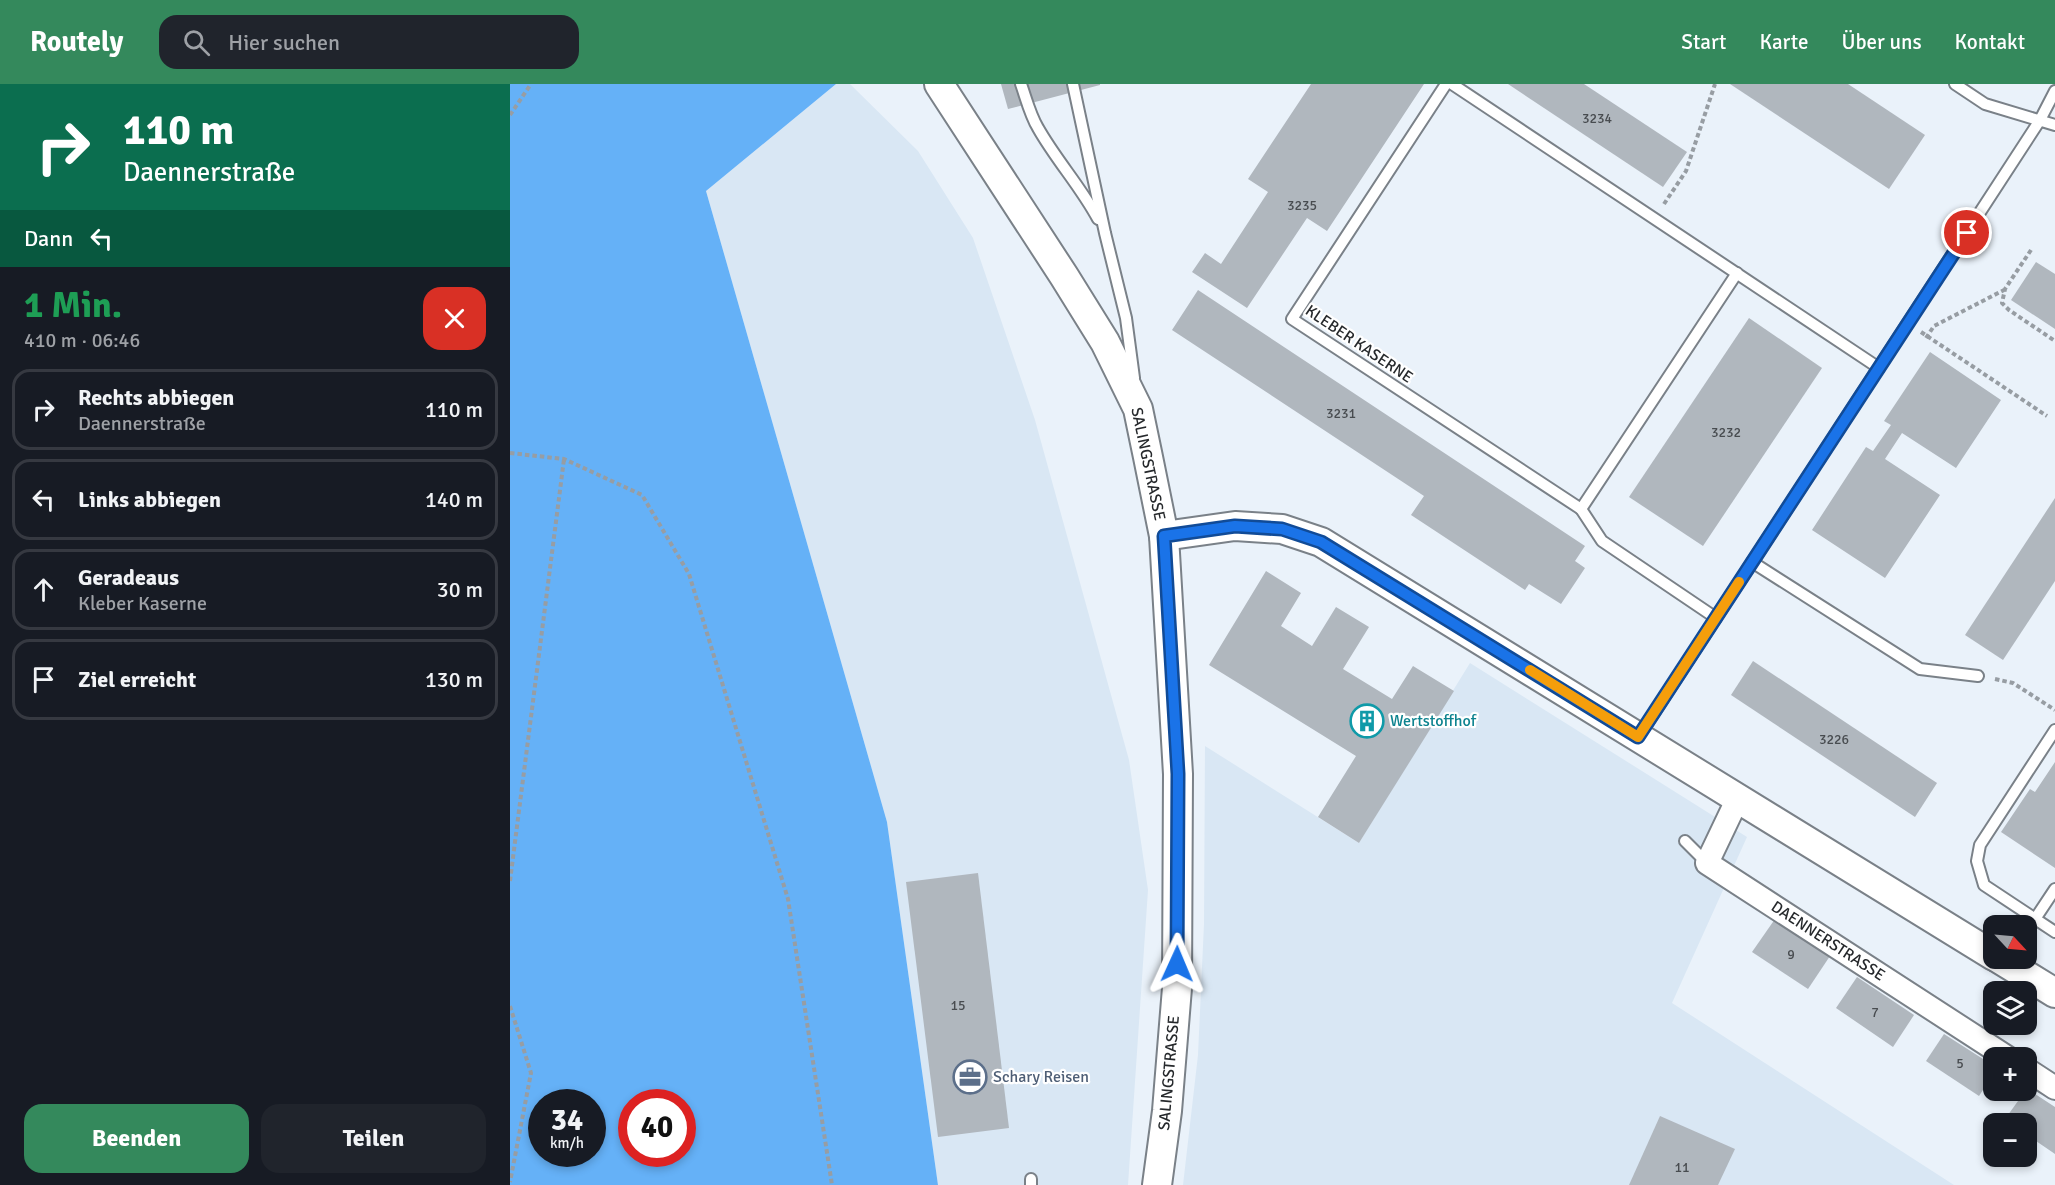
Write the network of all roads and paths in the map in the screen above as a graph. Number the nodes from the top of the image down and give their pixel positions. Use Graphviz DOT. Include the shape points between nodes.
graph roads {
  1 [pos="531,84"];
  2 [pos="939,84"];
  3 [pos="1021,84"];
  4 [pos="1073,84"];
  5 [pos="1446,84"];
  6 [pos="1452,84"];
  7 [pos="1715,84"];
  8 [pos="1955,84"];
  9 [pos="2055,91"];
  10 [pos="510,115"];
  11 [pos="2040,120"];
  12 [pos="2055,125"];
  13 [pos="1655,218"];
  14 [pos="1105,233"];
  15 [pos="2031,250"];
  16 [pos="1737,273"];
  17 [pos="2005,289"];
  18 [pos="1909,321"];
  19 [pos="1926,338"];
  20 [pos="2055,341"];
  21 [pos="1879,368"];
  22 [pos="1138,408"];
  23 [pos="2048,417"];
  24 [pos="510,453"];
  25 [pos="564,459"];
  26 [pos="1581,509"];
  27 [pos="1164,536"];
  28 [pos="1752,562"];
  29 [pos="1716,618"];
  30 [pos="1978,675"];
  31 [pos="2055,710"];
  32 [pos="2055,730"];
  33 [pos="1638,737"];
  34 [pos="1738,798"];
  35 [pos="1685,841"];
  36 [pos="1707,863"];
  37 [pos="510,880"];
  38 [pos="2055,889"];
  39 [pos="2029,915"];
  40 [pos="2037,916"];
  41 [pos="2037,920"];
  42 [pos="2055,932"];
  43 [pos="1983,949"];
  44 [pos="2016,969"];
  45 [pos="2055,993"];
  46 [pos="510,1006"];
  47 [pos="1991,1047"];
  48 [pos="2037,1076"];
  49 [pos="2055,1088"];
  50 [pos="510,1182"];
  51 [pos="832,1185"];
  52 [pos="1157,1185"];
  1 -- 10 [label="path"];
  2 -- 22 [label="street, SALINGSTRASSE" via="1065,276 1105,342"];
  3 -- 14 [label="lane" via="1036,126 1087,197"];
  4 -- 14 [label="lane"];
  5 -- 26 [label="lane, KLEBER KASERNE" via="1292,319"];
  6 -- 13 [label="lane"];
  7 -- 13 [label="path" via="1686,171"];
  8 -- 11 [label="lane" via="1985,104"];
  9 -- 11 [label="lane"];
  11 -- 12 [label="lane"];
  11 -- 18 [label="lane"];
  13 -- 16 [label="lane"];
  14 -- 22 [label="lane" via="1126,318"];
  15 -- 17 [label="path"];
  16 -- 21 [label="lane"];
  16 -- 26 [label="lane"];
  17 -- 19 [label="path" via="1934,326"];
  17 -- 20 [label="path" via="2002,303"];
  18 -- 19 [label="path"];
  18 -- 21 [label="lane"];
  19 -- 23 [label="path"];
  21 -- 28 [label="lane"];
  22 -- 27 [label="street, SALINGSTRASSE"];
  24 -- 25 [label="path"];
  25 -- 37 [label="path"];
  25 -- 51 [label="path" via="642,495 689,574 788,898"];
  26 -- 29 [label="lane, KLEBER KASERNE" via="1602,542"];
  27 -- 33 [label="street" via="1235,526 1282,529 1321,542"];
  27 -- 52 [label="street, SALINGSTRASSE" via="1178,774 1177,976"];
  28 -- 29 [label="lane"];
  28 -- 30 [label="lane" via="1920,669"];
  29 -- 33 [label="lane"];
  30 -- 31 [label="path" via="2013,682"];
  32 -- 39 [label="lane" via="1980,845 1977,861 1984,885"];
  33 -- 34 [label="street"];
  34 -- 36 [label="street"];
  34 -- 43 [label="street"];
  35 -- 36 [label="lane"];
  36 -- 47 [label="street, DAENNERSTRASSE"];
  38 -- 40 [label="lane"];
  41 -- 42 [label="lane"];
  44 -- 45 [label="street"];
  46 -- 50 [label="path" via="531,1073"];
  48 -- 49 [label="street"];
}
